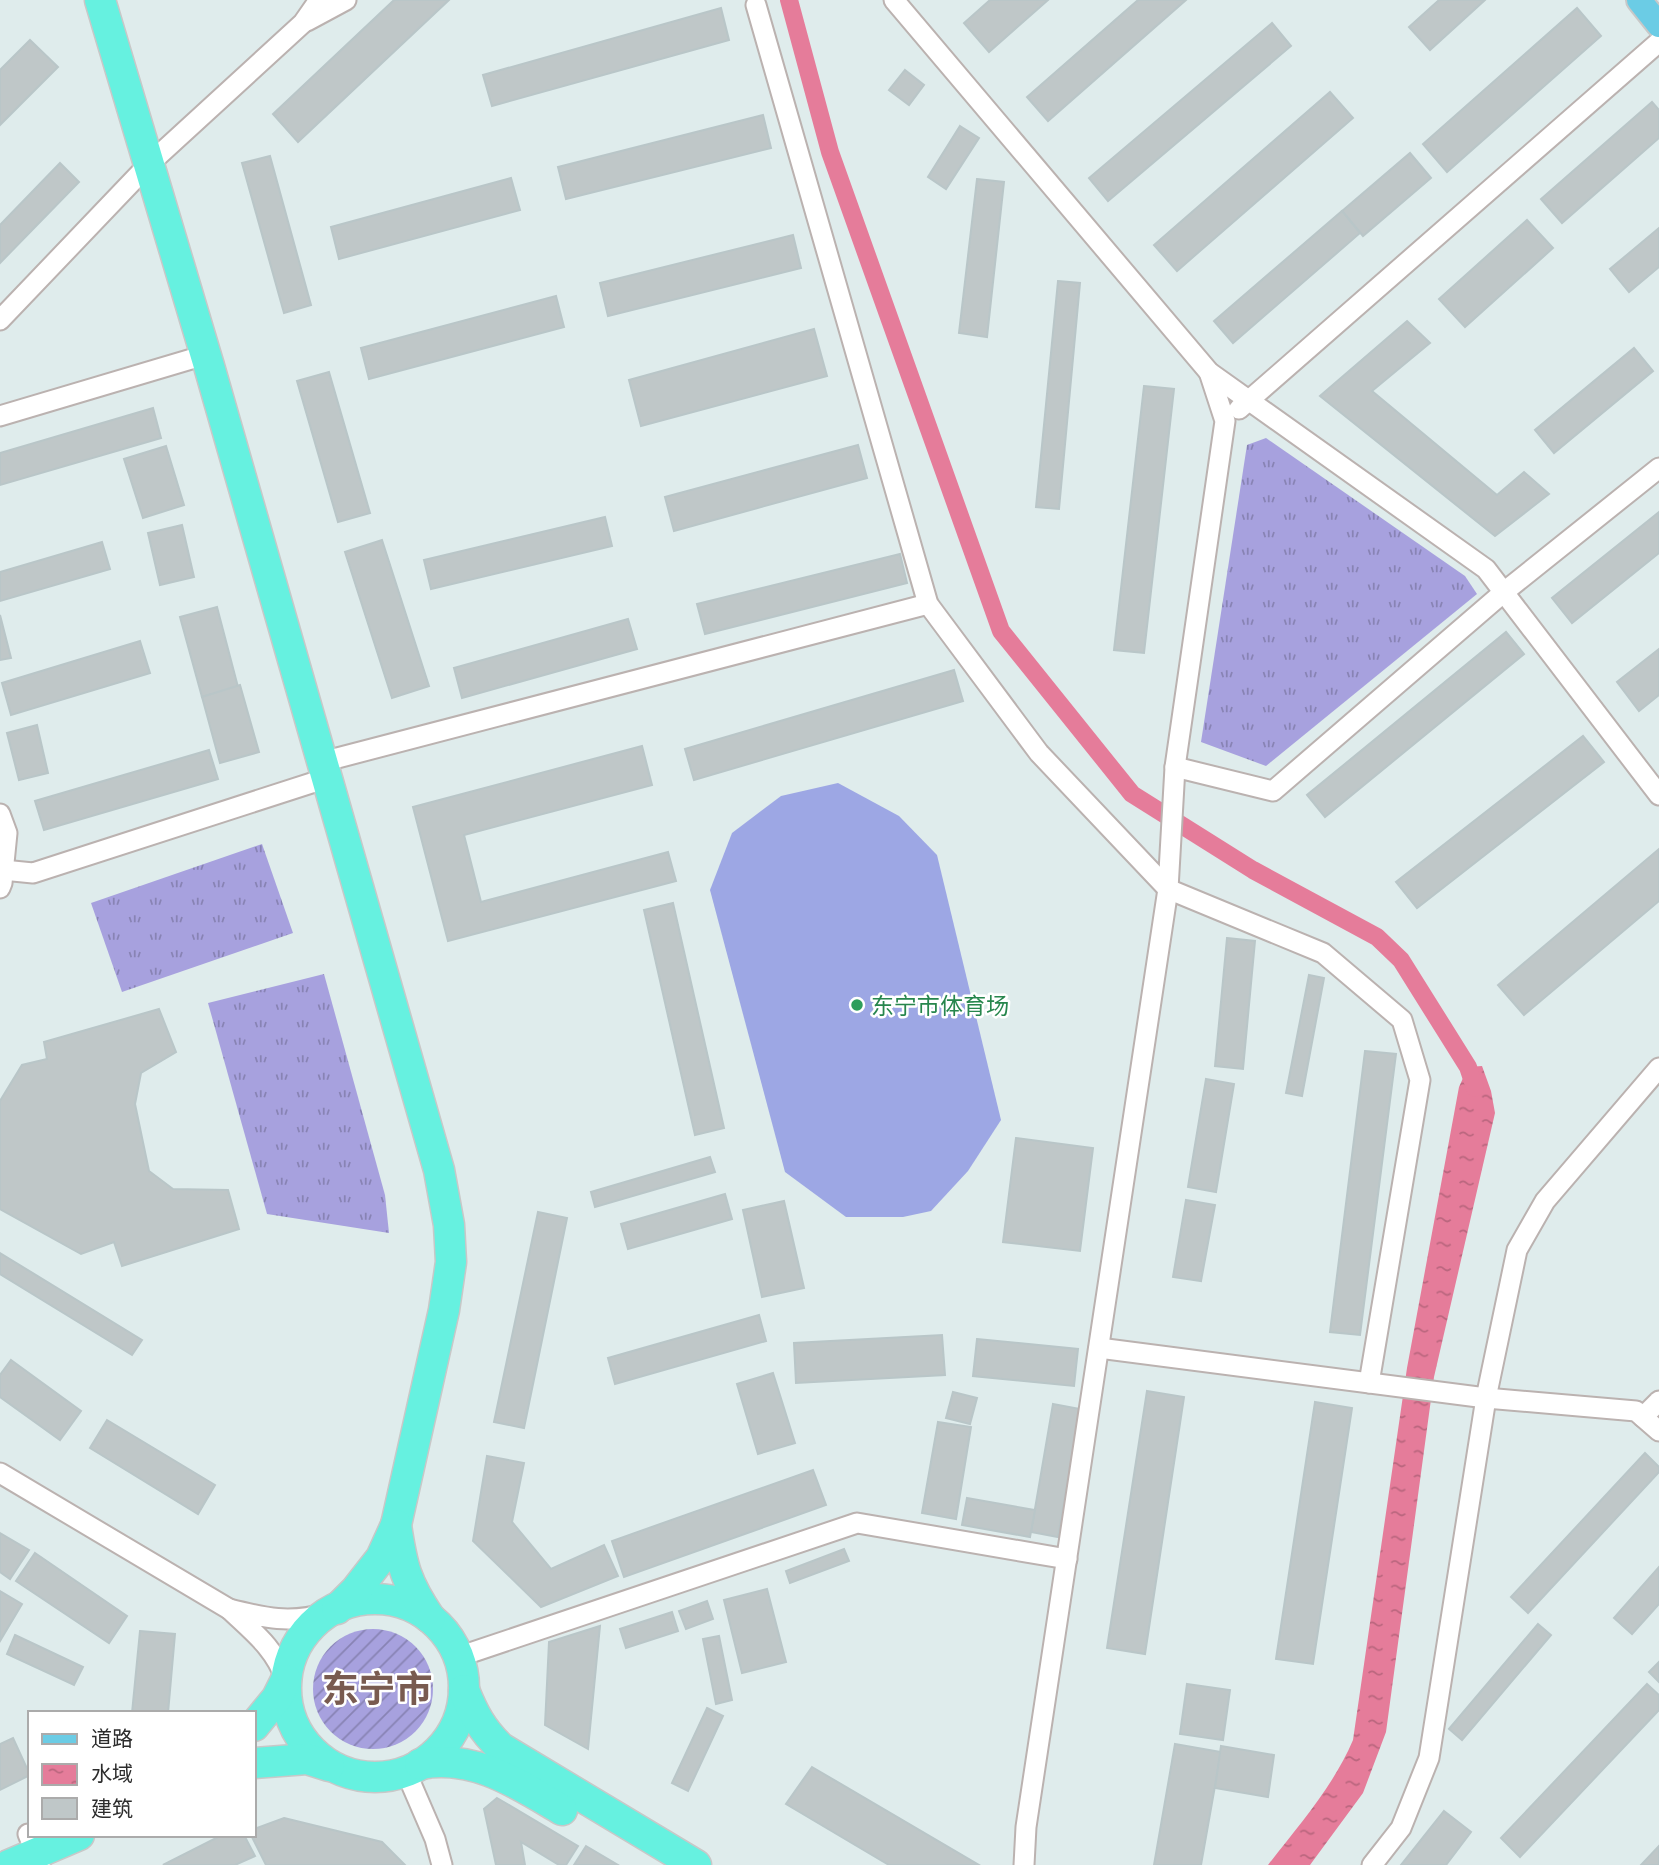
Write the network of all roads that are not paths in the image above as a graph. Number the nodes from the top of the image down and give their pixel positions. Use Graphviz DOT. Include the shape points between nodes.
graph roads {
  1 [pos="100,0"];
  2 [pos="319,0"];
  3 [pos="346,0"];
  4 [pos="894,0"];
  5 [pos="1639,0"];
  6 [pos="756,5"];
  7 [pos="303,23"];
  8 [pos="1659,25"];
  9 [pos="1659,42"];
  10 [pos="148,165"];
  11 [pos="0,320"];
  12 [pos="205,355"];
  13 [pos="1209,372"];
  14 [pos="1249,401"];
  15 [pos="0,416"];
  16 [pos="1225,421"];
  17 [pos="1659,468"];
  18 [pos="1504,592"];
  19 [pos="928,604"];
  20 [pos="325,770"];
  21 [pos="1175,772"];
  22 [pos="1659,795"];
  23 [pos="0,814"];
  24 [pos="2,879"];
  25 [pos="1168,889"];
  26 [pos="1659,1068"];
  27 [pos="1098,1348"];
  28 [pos="1369,1383"];
  29 [pos="1486,1398"];
  30 [pos="1659,1401"];
  31 [pos="1643,1417"];
  32 [pos="1659,1431"];
  33 [pos="0,1473"];
  34 [pos="396,1525"];
  35 [pos="1067,1559"];
  36 [pos="229,1609"];
  37 [pos="332,1611"];
  38 [pos="430,1618"];
  39 [pos="458,1657"];
  40 [pos="286,1680"];
  41 [pos="464,1690"];
  42 [pos="256,1724"];
  43 [pos="256,1763"];
  44 [pos="331,1766"];
  45 [pos="413,1768"];
  46 [pos="72,1837"];
  47 [pos="0,1847"];
  48 [pos="28,1850"];
  49 [pos="442,1865"];
  50 [pos="655,1865"];
  51 [pos="696,1865"];
  52 [pos="1024,1865"];
  53 [pos="1372,1865"];
  1 -- 10 [label="highway"];
  2 -- 7 [label="street"];
  3 -- 7 [label="street"];
  4 -- 13 [label="street"];
  5 -- 8 [label="main road"];
  6 -- 19 [label="street"];
  7 -- 10 [label="street"];
  9 -- 14 [label="street"];
  10 -- 11 [label="street"];
  10 -- 12 [label="highway"];
  12 -- 15 [label="street"];
  12 -- 20 [label="highway"];
  13 -- 14 [label="street"];
  13 -- 16 [label="street"];
  14 -- 16 [label="street"];
  14 -- 18 [label="street" via="1486,569"];
  16 -- 21 [label="street"];
  17 -- 18 [label="street"];
  18 -- 21 [label="street" via="1273,791"];
  18 -- 22 [label="street"];
  19 -- 20 [label="street"];
  19 -- 25 [label="street" via="1040,753"];
  20 -- 24 [label="street" via="33,873"];
  20 -- 34 [label="highway" via="439,1170 449,1225 451,1262 444,1310"];
  21 -- 25 [label="street"];
  23 -- 24 [label="street" via="7,834"];
  25 -- 27 [label="street"];
  25 -- 28 [label="street" via="1323,953 1402,1020 1420,1080"];
  26 -- 29 [label="street" via="1545,1201 1517,1250"];
  27 -- 28 [label="street"];
  27 -- 35 [label="street"];
  28 -- 29 [label="street"];
  29 -- 31 [label="street" via="1636,1411"];
  29 -- 53 [label="street" via="1429,1758 1401,1828"];
  30 -- 31 [label="street"];
  31 -- 32 [label="street"];
  33 -- 36 [label="street"];
  34 -- 37 [label="highway" via="382,1558"];
  34 -- 38 [label="highway" via="412,1591"];
  35 -- 39 [label="street" via="857,1523"];
  35 -- 52 [label="street"];
  36 -- 37 [label="street" via="275,1620 304,1620"];
  36 -- 40 [label="street" via="280,1661"];
  37 -- 38 [label="highway" via="352,1602 379,1599 406,1605"];
  37 -- 40 [label="highway" via="306,1632 292,1656"];
  38 -- 39 [label="highway" via="449,1638"];
  39 -- 41 [label="highway"];
  40 -- 42 [label="highway"];
  40 -- 44 [label="highway" via="287,1706 296,1730 311,1751"];
  41 -- 45 [label="highway" via="459,1717 446,1741"];
  41 -- 51 [label="highway" via="484,1732 500,1748"];
  43 -- 44 [label="highway" via="307,1759"];
  44 -- 45 [label="highway" via="355,1775 381,1777"];
  45 -- 49 [label="street"];
  45 -- 50 [label="highway" via="436,1761 459,1762 505,1777"];
  46 -- 48 [label="highway"];
  47 -- 48 [label="highway"];
}
